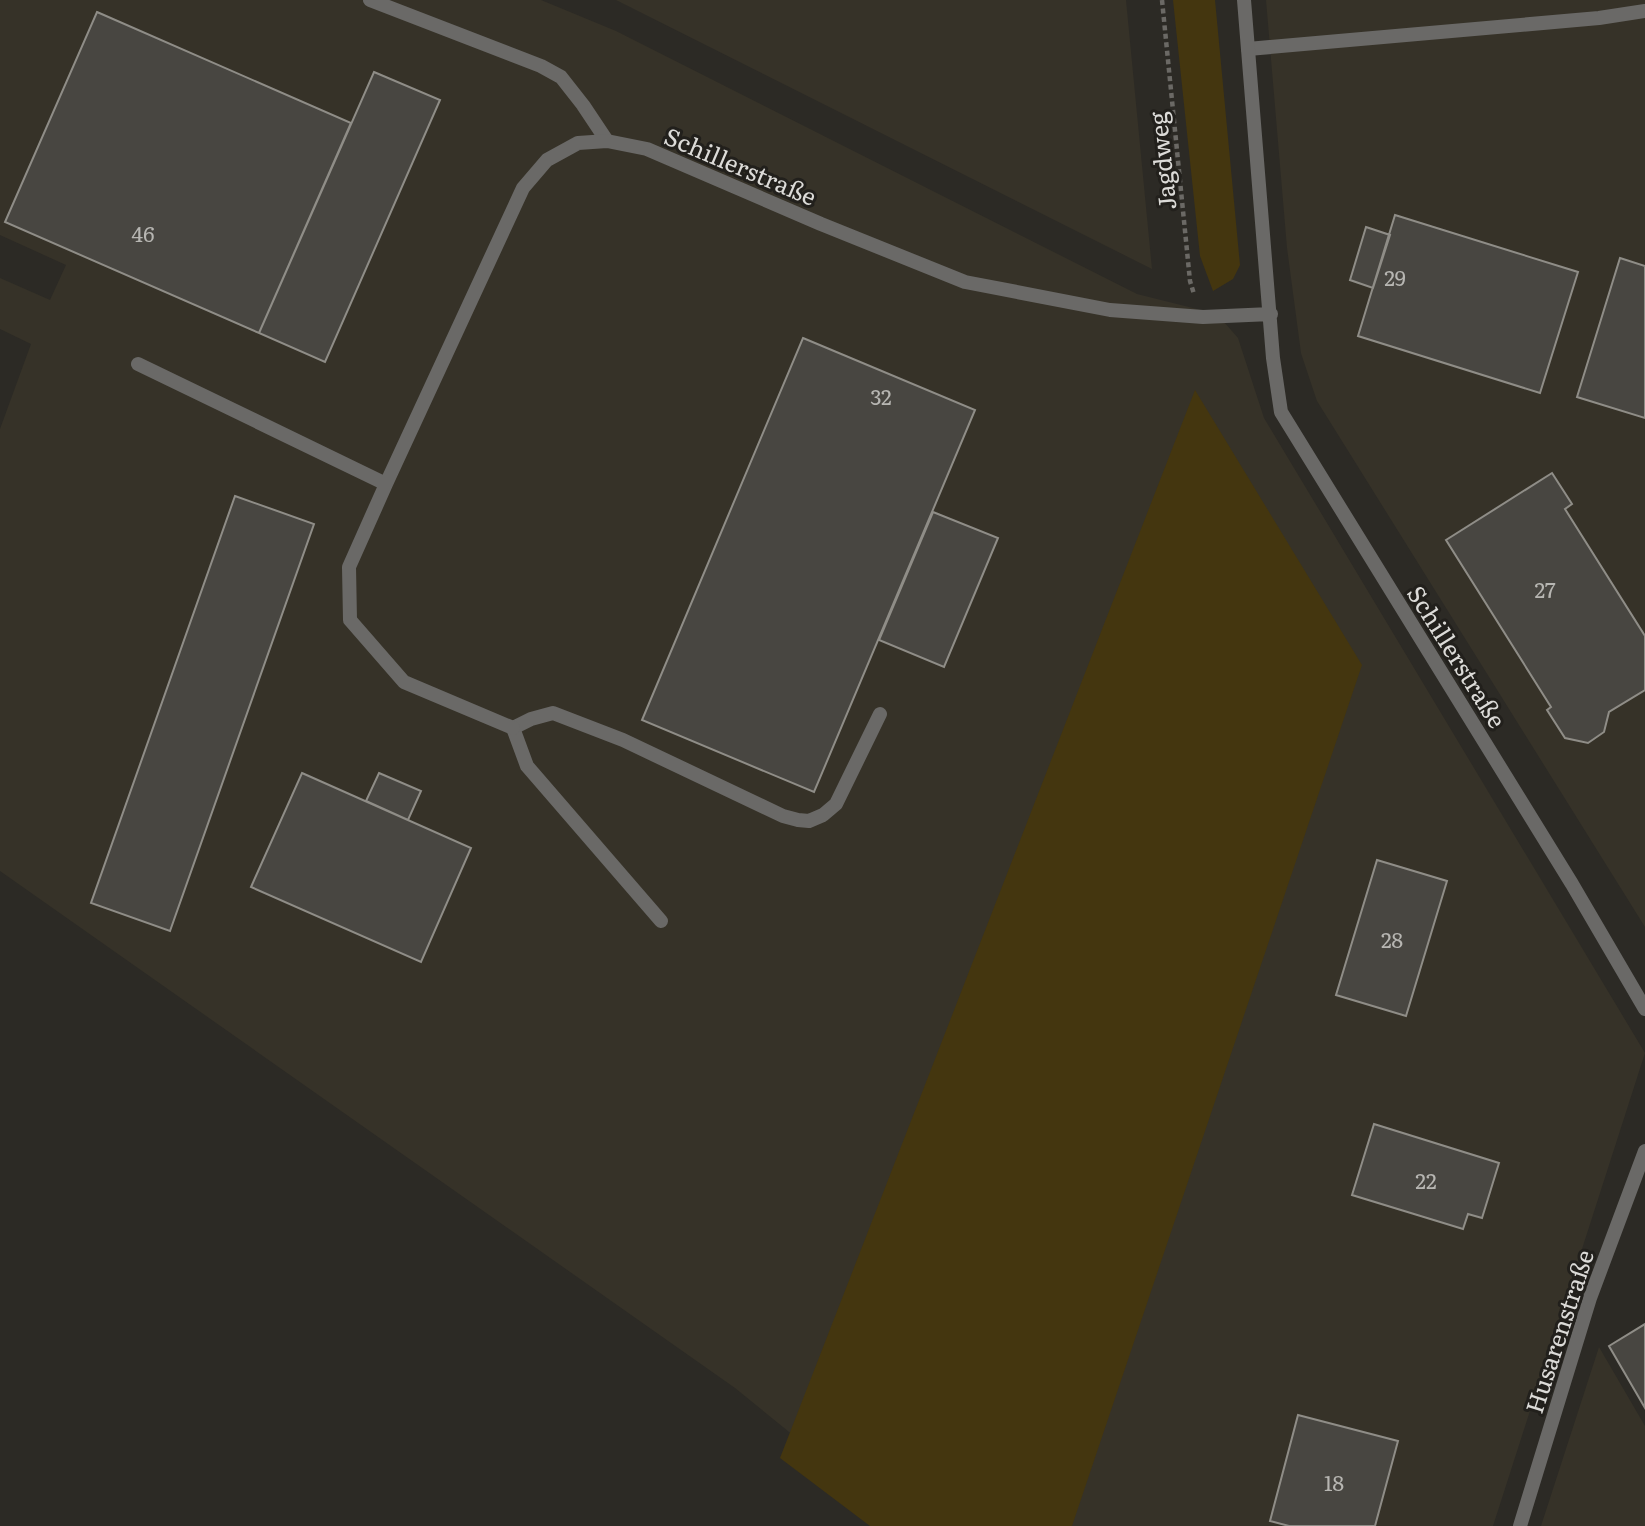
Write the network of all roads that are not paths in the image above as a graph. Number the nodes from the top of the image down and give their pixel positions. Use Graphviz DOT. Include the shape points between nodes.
graph roads {
  1 [pos="370,0"];
  2 [pos="1244,0"];
  3 [pos="1645,11"];
  4 [pos="1248,49"];
  5 [pos="607,141"];
  6 [pos="1271,314"];
  7 [pos="138,364"];
  8 [pos="386,484"];
  9 [pos="880,714"];
  10 [pos="513,728"];
  11 [pos="661,921"];
  12 [pos="1645,1009"];
  13 [pos="1645,1151"];
  14 [pos="1520,1526"];
  1 -- 5 [label="street" via="561,77"];
  2 -- 4 [label="street, Schillerstraße"];
  3 -- 4 [label="street"];
  4 -- 6 [label="street, Schillerstraße"];
  5 -- 6 [label="street, Schillerstraße" via="647,149 965,282 1110,310 1203,317"];
  5 -- 8 [label="street, Schillerstraße" via="578,143 547,160 523,188"];
  6 -- 12 [label="street, Schillerstraße" via="1282,412"];
  7 -- 8 [label="street"];
  8 -- 10 [label="street, Schillerstraße" via="349,568 350,621 404,682"];
  9 -- 10 [label="street" via="836,804 809,821 783,816 623,740 553,713"];
  10 -- 11 [label="street" via="527,766"];
  13 -- 14 [label="street, Husarenstraße" via="1591,1298"];
}
